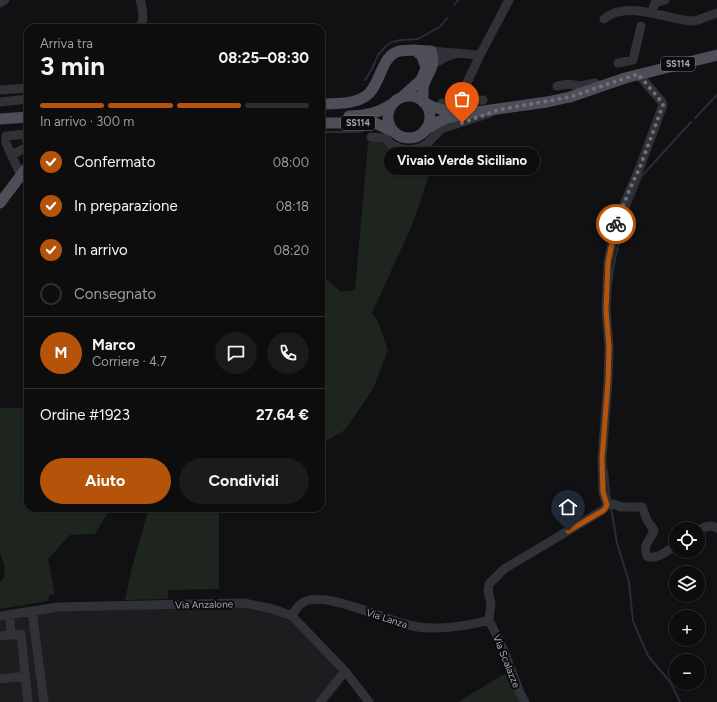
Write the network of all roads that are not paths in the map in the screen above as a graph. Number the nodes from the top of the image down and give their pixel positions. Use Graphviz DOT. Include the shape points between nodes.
graph roads {
  1 [pos="5,0"];
  2 [pos="140,0"];
  3 [pos="509,0"];
  4 [pos="665,0"];
  5 [pos="0,3"];
  6 [pos="652,12"];
  7 [pos="717,13"];
  8 [pos="604,19"];
  9 [pos="142,24"];
  10 [pos="641,26"];
  11 [pos="415,50"];
  12 [pos="431,51"];
  13 [pos="458,52"];
  14 [pos="717,54"];
  15 [pos="480,55"];
  16 [pos="618,63"];
  17 [pos="430,66"];
  18 [pos="638,74"];
  19 [pos="557,86"];
  20 [pos="600,87"];
  21 [pos="24,88"];
  22 [pos="0,90"];
  23 [pos="403,96"];
  24 [pos="24,100"];
  25 [pos="483,100"];
  26 [pos="0,102"];
  27 [pos="424,102"];
  28 [pos="458,102"];
  29 [pos="442,103"];
  30 [pos="325,104"];
  31 [pos="392,104"];
  32 [pos="498,110"];
  33 [pos="476,112"];
  34 [pos="325,116"];
  35 [pos="24,117"];
  36 [pos="0,119"];
  37 [pos="325,123"];
  38 [pos="426,130"];
  39 [pos="394,132"];
  40 [pos="371,137"];
  41 [pos="12,155"];
  42 [pos="22,178"];
  43 [pos="0,203"];
  44 [pos="607,505"];
  45 [pos="705,527"];
  46 [pos="717,528"];
  47 [pos="669,549"];
  48 [pos="32,611"];
  49 [pos="10,614"];
  50 [pos="0,616"];
  51 [pos="292,616"];
  52 [pos="489,620"];
  53 [pos="11,635"];
  54 [pos="0,636"];
  55 [pos="344,671"];
  56 [pos="25,676"];
  57 [pos="0,679"];
  58 [pos="28,702"];
  59 [pos="44,702"];
  60 [pos="320,702"];
  61 [pos="369,702"];
  62 [pos="525,702"];
  1 -- 5 [label="street"];
  2 -- 9 [label="street"];
  3 -- 15 [label="street"];
  4 -- 6 [label="street" via="655,3"];
  6 -- 7 [label="street" via="692,21"];
  6 -- 8 [label="street" via="634,7 609,12"];
  10 -- 16 [label="street" via="633,60"];
  11 -- 12 [label="main road"];
  11 -- 17 [label="main road"];
  11 -- 30 [label="main road" via="398,51 389,57 378,81 366,96 350,102"];
  12 -- 13 [label="street"];
  12 -- 17 [label="main road" via="433,59"];
  13 -- 15 [label="street"];
  13 -- 17 [label="street"];
  14 -- 18 [label="main road, SS114"];
  15 -- 28 [label="street"];
  17 -- 23 [label="main road" via="421,80"];
  17 -- 27 [label="main road" via="424,88"];
  18 -- 20 [label="main road, SS114"];
  18 -- 44 [label="street" via="663,105 617,221 608,262 608,381 602,459 603,492"];
  19 -- 20 [label="street" via="595,83"];
  20 -- 32 [label="main road, SS114" via="570,97"];
  21 -- 22 [label="street"];
  23 -- 27 [label="main road" via="415,97"];
  23 -- 31 [label="main road"];
  24 -- 26 [label="street"];
  25 -- 28 [label="street"];
  27 -- 33 [label="main road" via="447,111"];
  27 -- 38 [label="main road" via="430,117"];
  28 -- 29 [label="street"];
  31 -- 34 [label="main road, SS114" via="373,114"];
  31 -- 39 [label="main road" via="387,117"];
  32 -- 33 [label="main road, SS114"];
  32 -- 40 [label="street" via="441,129 427,144 415,149 402,149 392,145 385,138"];
  33 -- 38 [label="main road" via="446,118"];
  35 -- 36 [label="main road"];
  37 -- 39 [label="main road, SS114" via="376,123"];
  38 -- 39 [label="main road" via="418,136 409,138"];
  41 -- 42 [label="street"];
  42 -- 43 [label="main road"];
  44 -- 47 [label="street" via="642,507 654,530 644,550 647,556 657,557"];
  44 -- 52 [label="street" via="604,510 504,569 489,584"];
  45 -- 46 [label="street"];
  48 -- 49 [label="street, Via Anzalone"];
  48 -- 51 [label="street, Via Anzalone" via="58,607 244,603"];
  48 -- 59 [label="street"];
  49 -- 50 [label="street, Via Anzalone"];
  49 -- 53 [label="street"];
  51 -- 52 [label="street, Via Lanza" via="301,603 317,600 339,602 413,626 467,626"];
  51 -- 55 [label="street, Via Anzalone"];
  52 -- 62 [label="street, Via Scalazze"];
  53 -- 54 [label="street"];
  53 -- 56 [label="street" via="21,634"];
  55 -- 60 [label="street"];
  55 -- 61 [label="street, Via Anzalone"];
  56 -- 57 [label="street"];
  56 -- 58 [label="street"];
}
